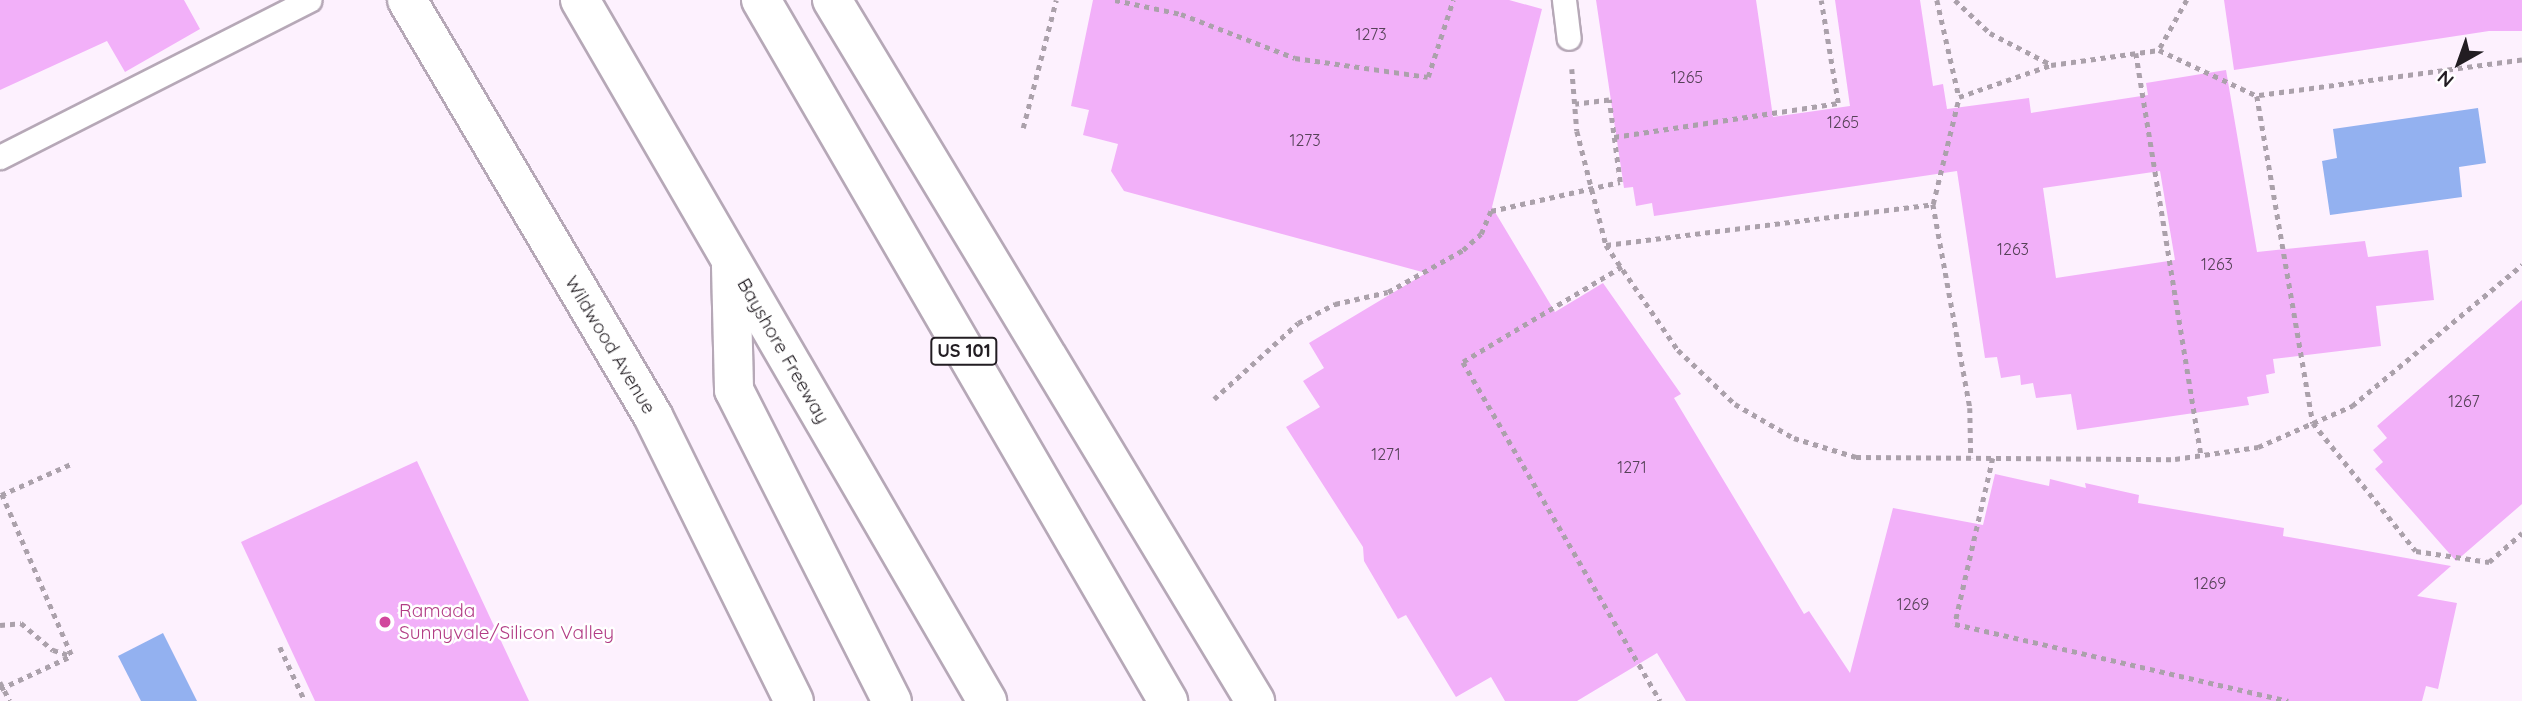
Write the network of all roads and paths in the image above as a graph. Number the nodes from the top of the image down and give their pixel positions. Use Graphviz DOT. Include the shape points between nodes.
graph roads {
  1 [pos="310,0"];
  2 [pos="407,0"];
  3 [pos="580,0"];
  4 [pos="761,0"];
  5 [pos="832,0"];
  6 [pos="1056,0"];
  7 [pos="1115,0"];
  8 [pos="1453,0"];
  9 [pos="1564,0"];
  10 [pos="1821,0"];
  11 [pos="1937,0"];
  12 [pos="1955,0"];
  13 [pos="2187,0"];
  14 [pos="271,9"];
  15 [pos="1569,38"];
  16 [pos="2159,50"];
  17 [pos="2136,53"];
  18 [pos="2522,60"];
  19 [pos="2051,65"];
  20 [pos="2257,96"];
  21 [pos="1959,97"];
  22 [pos="1575,104"];
  23 [pos="1023,128"];
  24 [pos="1614,137"];
  25 [pos="0,157"];
  26 [pos="1591,188"];
  27 [pos="1933,204"];
  28 [pos="1606,245"];
  29 [pos="730,260"];
  30 [pos="2522,265"];
  31 [pos="1622,267"];
  32 [pos="1214,399"];
  33 [pos="2313,424"];
  34 [pos="2201,455"];
  35 [pos="1971,458"];
  36 [pos="1993,458"];
  37 [pos="71,464"];
  38 [pos="1,495"];
  39 [pos="2522,533"];
  40 [pos="0,625"];
  41 [pos="280,648"];
  42 [pos="72,656"];
  43 [pos="0,682"];
  44 [pos="3,688"];
  45 [pos="10,701"];
  46 [pos="305,701"];
  47 [pos="794,701"];
  48 [pos="892,701"];
  49 [pos="987,701"];
  50 [pos="1168,701"];
  51 [pos="1255,701"];
  52 [pos="1660,701"];
  53 [pos="2288,701"];
  1 -- 14 [label="lane"];
  2 -- 47 [label="main road, Wildwood Avenue" via="653,416"];
  3 -- 29 [label="main road, Bayshore Freeway"];
  4 -- 50 [label="main road, US 101"];
  5 -- 51 [label="main road"];
  6 -- 23 [label="path"];
  7 -- 8 [label="path" via="1181,14 1295,58 1428,77"];
  9 -- 15 [label="lane"];
  10 -- 24 [label="path" via="1838,103"];
  11 -- 21 [label="path"];
  12 -- 19 [label="path" via="1990,33"];
  13 -- 16 [label="path"];
  14 -- 25 [label="lane"];
  15 -- 22 [label="path"];
  16 -- 17 [label="path"];
  16 -- 20 [label="path"];
  17 -- 19 [label="path"];
  17 -- 34 [label="path"];
  18 -- 20 [label="path"];
  19 -- 21 [label="path"];
  20 -- 33 [label="path"];
  21 -- 27 [label="path"];
  22 -- 24 [label="path" via="1609,100"];
  22 -- 26 [label="path"];
  24 -- 26 [label="path" via="1620,182"];
  26 -- 28 [label="path"];
  26 -- 32 [label="path" via="1490,211 1481,234 1463,250 1388,292 1335,304 1298,323"];
  27 -- 28 [label="path"];
  27 -- 35 [label="path" via="1970,408"];
  28 -- 31 [label="path"];
  29 -- 48 [label="main road" via="734,390"];
  29 -- 49 [label="main road, Bayshore Freeway"];
  30 -- 33 [label="path" via="2352,406"];
  31 -- 35 [label="path" via="1678,350 1735,404 1794,438 1856,457"];
  31 -- 52 [label="path" via="1463,362"];
  33 -- 34 [label="path" via="2258,447"];
  33 -- 39 [label="path" via="2416,551 2489,562"];
  34 -- 36 [label="path"];
  35 -- 36 [label="path"];
  36 -- 53 [label="path" via="1955,624"];
  37 -- 38 [label="path"];
  38 -- 42 [label="path"];
  40 -- 42 [label="path" via="20,623 53,650"];
  41 -- 46 [label="path"];
  42 -- 44 [label="path"];
  43 -- 44 [label="path"];
  44 -- 45 [label="path"];
}
